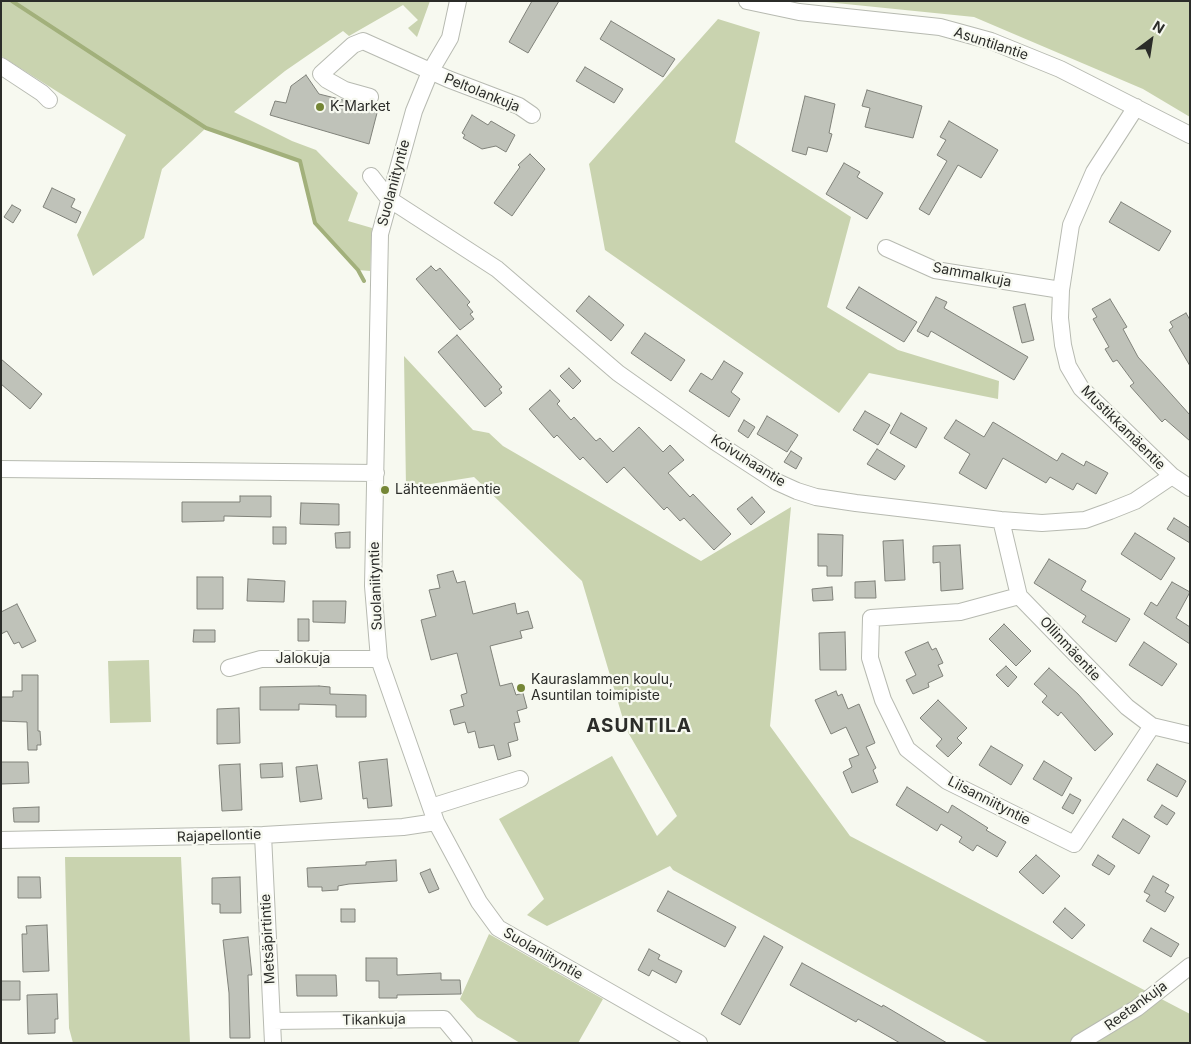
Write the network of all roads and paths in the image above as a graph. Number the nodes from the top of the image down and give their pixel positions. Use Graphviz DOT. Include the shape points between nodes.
graph roads {
  1 [pos="458,1"];
  2 [pos="747,1"];
  3 [pos="1,66"];
  4 [pos="430,72"];
  5 [pos="370,97"];
  6 [pos="49,100"];
  7 [pos="1136,107"];
  8 [pos="532,115"];
  9 [pos="1190,135"];
  10 [pos="371,176"];
  11 [pos="389,199"];
  12 [pos="886,248"];
  13 [pos="1061,290"];
  14 [pos="1,469"];
  15 [pos="376,473"];
  16 [pos="1172,476"];
  17 [pos="1190,488"];
  18 [pos="1000,520"];
  19 [pos="1019,596"];
  20 [pos="379,659"];
  21 [pos="228,668"];
  22 [pos="1152,726"];
  23 [pos="1190,735"];
  24 [pos="520,779"];
  25 [pos="434,815"];
  26 [pos="263,835"];
  27 [pos="1,840"];
  28 [pos="1190,966"];
  29 [pos="272,1021"];
  30 [pos="272,1043"];
  31 [pos="464,1043"];
  32 [pos="698,1043"];
  33 [pos="1079,1043"];
  1 -- 4 [label="street, Suolaniityntie" via="450,38"];
  2 -- 7 [label="street, Asuntilantie" via="799,12 940,28 991,41 1060,69"];
  3 -- 6 [label="street"];
  4 -- 5 [label="street, Peltolankuja" via="363,41 353,45 321,74 344,90"];
  4 -- 8 [label="street, Peltolankuja" via="519,106"];
  4 -- 11 [label="street, Suolaniityntie" via="414,111"];
  7 -- 9 [label="street, Asuntilantie"];
  7 -- 13 [label="street, Mustikkamäentie" via="1094,172 1071,225"];
  10 -- 11 [label="street, Koivuhaantie"];
  11 -- 15 [label="street, Suolaniityntie" via="380,234"];
  11 -- 18 [label="street, Koivuhaantie" via="496,269 618,373 777,482 816,497"];
  12 -- 13 [label="street, Sammalkuja" via="936,270"];
  13 -- 16 [label="street, Mustikkamäentie" via="1063,345 1072,373 1099,407"];
  14 -- 15 [label="street"];
  15 -- 20 [label="street, Suolaniityntie" via="373,586"];
  16 -- 17 [label="street, Mustikkamäentie"];
  16 -- 18 [label="street, Koivuhaantie" via="1135,501 1085,520 1042,523"];
  18 -- 19 [label="street, Ollinmäentie"];
  19 -- 22 [label="street, Ollinmäentie" via="1098,680"];
  19 -- 22 [label="street, Liisanniityntie" via="960,612 871,618 870,658 883,700 907,749 947,781 1074,844"];
  20 -- 21 [label="street, Jalokuja" via="261,658"];
  20 -- 25 [label="street, Suolaniityntie"];
  22 -- 23 [label="street, Ollinmäentie"];
  24 -- 25 [label="street, Rajapellontie"];
  25 -- 26 [label="street, Rajapellontie" via="403,828"];
  25 -- 32 [label="street, Suolaniityntie" via="479,902 498,928"];
  26 -- 27 [label="street, Rajapellontie"];
  26 -- 29 [label="street, Metsäpirtintie"];
  28 -- 33 [label="street, Reetankuja" via="1137,1008"];
  29 -- 30 [label="street, Metsäpirtintie"];
  29 -- 31 [label="street, Tikankuja" via="444,1019"];
}
